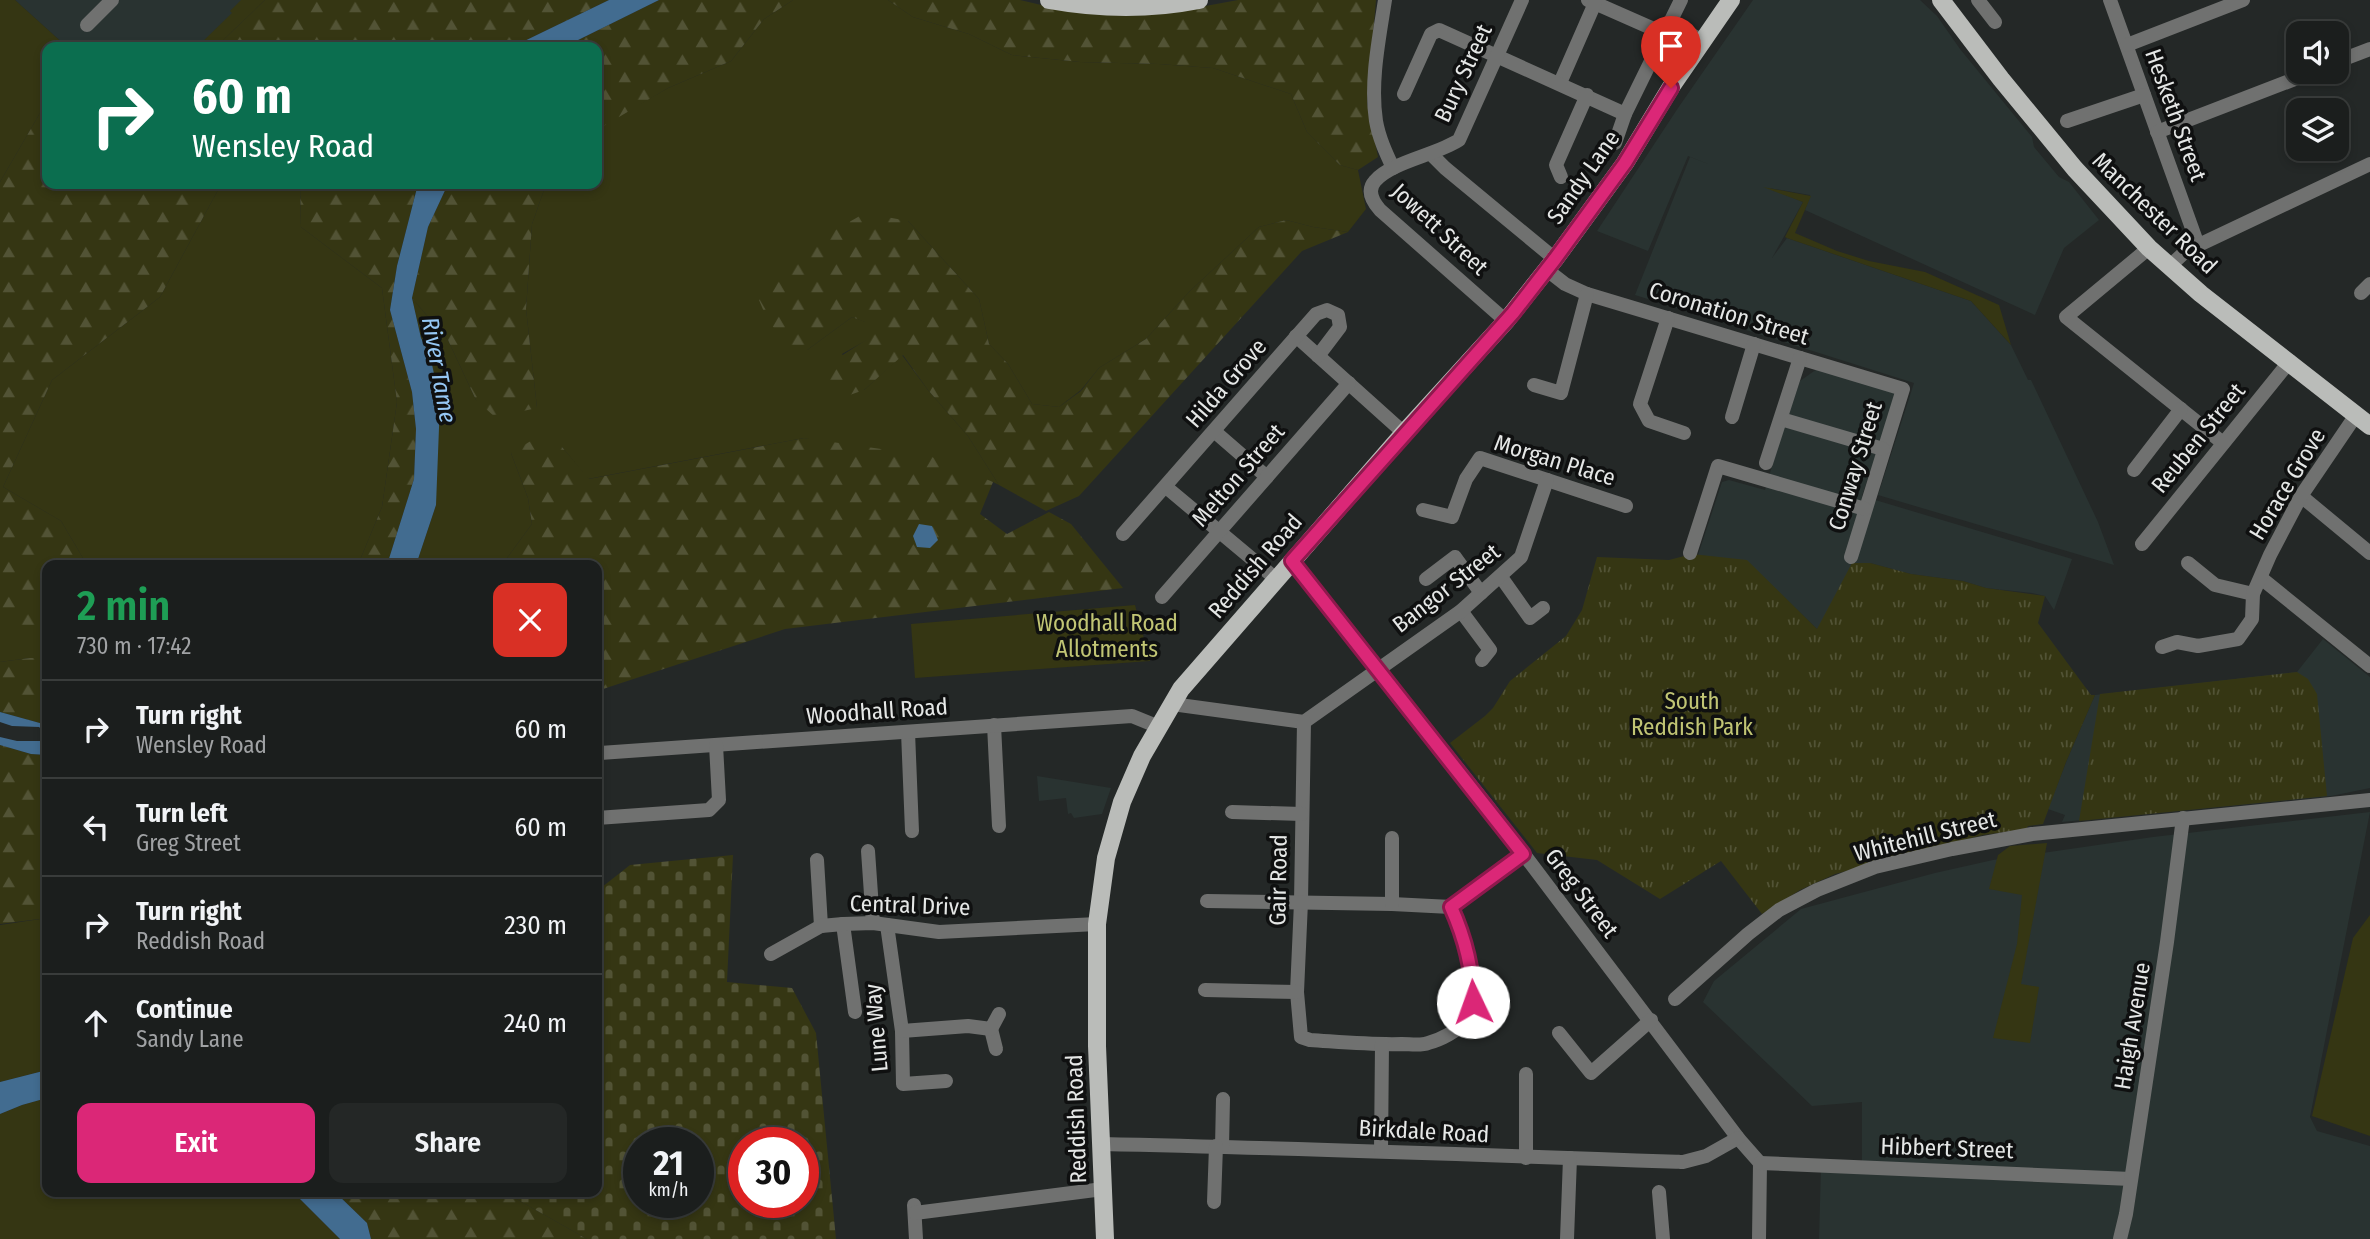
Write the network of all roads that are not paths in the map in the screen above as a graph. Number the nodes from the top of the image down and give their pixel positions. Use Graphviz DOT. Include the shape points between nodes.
graph roads {
  1 [pos="112,0"];
  2 [pos="1049,0"];
  3 [pos="1199,0"];
  4 [pos="1385,0"];
  5 [pos="1522,0"];
  6 [pos="1681,0"];
  7 [pos="1731,0"];
  8 [pos="1941,0"];
  9 [pos="1978,0"];
  10 [pos="2110,0"];
  11 [pos="2244,0"];
  12 [pos="1591,2"];
  13 [pos="1996,22"];
  14 [pos="87,25"];
  15 [pos="1667,29"];
  16 [pos="1703,41"];
  17 [pos="2127,45"];
  18 [pos="2370,49"];
  19 [pos="1496,55"];
  20 [pos="2349,57"];
  21 [pos="2286,82"];
  22 [pos="1559,83"];
  23 [pos="1404,94"];
  24 [pos="1587,95"];
  25 [pos="2144,95"];
  26 [pos="1625,114"];
  27 [pos="2067,121"];
  28 [pos="2157,132"];
  29 [pos="1615,143"];
  30 [pos="1432,154"];
  31 [pos="2370,164"];
  32 [pos="1393,168"];
  33 [pos="1561,177"];
  34 [pos="2198,245"];
  35 [pos="2148,248"];
  36 [pos="1551,265"];
  37 [pos="2170,266"];
  38 [pos="1587,294"];
  39 [pos="1668,318"];
  40 [pos="1506,321"];
  41 [pos="1296,337"];
  42 [pos="1754,344"];
  43 [pos="1318,356"];
  44 [pos="1800,358"];
  45 [pos="2290,361"];
  46 [pos="1349,383"];
  47 [pos="1534,385"];
  48 [pos="1903,389"];
  49 [pos="2181,410"];
  50 [pos="1732,416"];
  51 [pos="1781,419"];
  52 [pos="2363,421"];
  53 [pos="1214,431"];
  54 [pos="1404,433"];
  55 [pos="1684,433"];
  56 [pos="2223,443"];
  57 [pos="1883,449"];
  58 [pos="1766,463"];
  59 [pos="2134,470"];
  60 [pos="1267,477"];
  61 [pos="1548,480"];
  62 [pos="1166,486"];
  63 [pos="2301,496"];
  64 [pos="1626,506"];
  65 [pos="1866,509"];
  66 [pos="1423,510"];
  67 [pos="1220,531"];
  68 [pos="1123,534"];
  69 [pos="2141,544"];
  70 [pos="1690,553"];
  71 [pos="2370,553"];
  72 [pos="1852,556"];
  73 [pos="1292,561"];
  74 [pos="2188,563"];
  75 [pos="1501,577"];
  76 [pos="2261,578"];
  77 [pos="1276,579"];
  78 [pos="1426,579"];
  79 [pos="1481,593"];
  80 [pos="2253,594"];
  81 [pos="1162,597"];
  82 [pos="1543,608"];
  83 [pos="1461,611"];
  84 [pos="2162,647"];
  85 [pos="1482,660"];
  86 [pos="2370,666"];
  87 [pos="1378,668"];
  88 [pos="1172,704"];
  89 [pos="1304,722"];
  90 [pos="994,725"];
  91 [pos="1159,727"];
  92 [pos="908,732"];
  93 [pos="716,746"];
  94 [pos="602,752"];
  95 [pos="2370,800"];
  96 [pos="1232,812"];
  97 [pos="1302,814"];
  98 [pos="602,818"];
  99 [pos="2182,818"];
  100 [pos="999,826"];
  101 [pos="912,831"];
  102 [pos="1392,838"];
  103 [pos="868,851"];
  104 [pos="1523,854"];
  105 [pos="817,860"];
  106 [pos="1207,901"];
  107 [pos="1301,902"];
  108 [pos="1392,904"];
  109 [pos="1451,907"];
  110 [pos="843,924"];
  111 [pos="880,924"];
  112 [pos="1097,925"];
  113 [pos="821,926"];
  114 [pos="771,954"];
  115 [pos="1205,989"];
  116 [pos="1297,992"];
  117 [pos="1675,999"];
  118 [pos="855,1012"];
  119 [pos="999,1014"];
  120 [pos="1651,1020"];
  121 [pos="991,1029"];
  122 [pos="902,1031"];
  123 [pos="1559,1034"];
  124 [pos="1382,1044"];
  125 [pos="996,1049"];
  126 [pos="1526,1074"];
  127 [pos="946,1081"];
  128 [pos="1223,1099"];
  129 [pos="1738,1138"];
  130 [pos="1102,1144"];
  131 [pos="1219,1147"];
  132 [pos="1381,1151"];
  133 [pos="1526,1158"];
  134 [pos="1570,1158"];
  135 [pos="1760,1163"];
  136 [pos="2131,1179"];
  137 [pos="1103,1189"];
  138 [pos="1659,1192"];
  139 [pos="1214,1202"];
  140 [pos="916,1239"];
  141 [pos="1105,1239"];
  142 [pos="1567,1239"];
  143 [pos="1663,1239"];
  144 [pos="1759,1239"];
  145 [pos="2120,1239"];
  1 -- 14 [label="street"];
  2 -- 3 [label="main road" via="1135,8"];
  4 -- 32 [label="street" via="1377,50 1376,120"];
  5 -- 19 [label="street, Bury Street"];
  6 -- 15 [label="street, Sandy Lane"];
  7 -- 16 [label="main road, Sandy Lane"];
  8 -- 35 [label="main road, Manchester Road" via="2075,170"];
  9 -- 13 [label="street"];
  10 -- 17 [label="street, Hesketh Street"];
  11 -- 17 [label="street"];
  12 -- 15 [label="street"];
  12 -- 22 [label="street"];
  15 -- 16 [label="street"];
  15 -- 26 [label="street, Sandy Lane"];
  16 -- 36 [label="main road, Sandy Lane" via="1625,163"];
  17 -- 25 [label="street, Hesketh Street"];
  18 -- 20 [label="street"];
  19 -- 22 [label="street"];
  19 -- 23 [label="street" via="1439,30 1431,34"];
  19 -- 30 [label="street, Bury Street" via="1459,139"];
  21 -- 28 [label="street"];
  22 -- 24 [label="street"];
  24 -- 26 [label="street"];
  24 -- 33 [label="street" via="1556,165"];
  25 -- 27 [label="street"];
  25 -- 28 [label="street, Hesketh Street"];
  26 -- 29 [label="street, Sandy Lane"];
  28 -- 34 [label="street, Hesketh Street"];
  30 -- 32 [label="street, Bury Street"];
  30 -- 36 [label="street, Coronation Street"];
  31 -- 34 [label="street"];
  32 -- 40 [label="street, Jowett Street" via="1375,181 1372,201"];
  34 -- 37 [label="street"];
  35 -- 37 [label="main road, Manchester Road"];
  35 -- 49 [label="street" via="2066,317"];
  36 -- 38 [label="street, Coronation Street" via="1565,284"];
  36 -- 40 [label="main road, Reddish Road"];
  37 -- 45 [label="main road, Manchester Road"];
  38 -- 39 [label="street, Coronation Street"];
  38 -- 47 [label="street" via="1561,393"];
  39 -- 42 [label="street, Coronation Street"];
  39 -- 55 [label="street" via="1640,404 1648,421"];
  40 -- 54 [label="main road, Reddish Road"];
  41 -- 43 [label="street"];
  41 -- 43 [label="street, Hilda Grove" via="1317,314 1327,310 1338,315 1340,327"];
  41 -- 53 [label="street, Hilda Grove"];
  42 -- 44 [label="street, Coronation Street"];
  42 -- 50 [label="street"];
  43 -- 46 [label="street"];
  44 -- 48 [label="street, Coronation Street"];
  44 -- 51 [label="street"];
  45 -- 52 [label="main road, Manchester Road"];
  45 -- 56 [label="street, Reuben Street"];
  46 -- 54 [label="street"];
  46 -- 60 [label="street, Melton Street"];
  48 -- 57 [label="street, Conway Street"];
  49 -- 56 [label="street"];
  49 -- 59 [label="street"];
  51 -- 57 [label="street"];
  51 -- 58 [label="street"];
  52 -- 63 [label="street, Horace Grove"];
  53 -- 60 [label="street"];
  53 -- 62 [label="street, Hilda Grove"];
  54 -- 73 [label="main road, Reddish Road"];
  56 -- 69 [label="street, Reuben Street"];
  57 -- 65 [label="street, Conway Street"];
  60 -- 67 [label="street, Melton Street"];
  61 -- 64 [label="street, Morgan Place"];
  61 -- 66 [label="street, Morgan Place" via="1480,458 1466,479 1452,517"];
  61 -- 75 [label="street, Bangor Street" via="1521,557"];
  62 -- 67 [label="street"];
  62 -- 68 [label="street, Hilda Grove"];
  63 -- 71 [label="street"];
  63 -- 76 [label="street, Horace Grove"];
  65 -- 70 [label="street" via="1718,466"];
  65 -- 72 [label="street, Conway Street"];
  67 -- 77 [label="street"];
  67 -- 81 [label="street, Melton Street"];
  73 -- 77 [label="main road, Reddish Road"];
  73 -- 87 [label="street, Greg Street"];
  74 -- 80 [label="street" via="2215,585"];
  75 -- 79 [label="street, Bangor Street"];
  75 -- 82 [label="street" via="1530,618"];
  76 -- 80 [label="street, Horace Grove"];
  76 -- 86 [label="street"];
  77 -- 88 [label="main road, Reddish Road"];
  78 -- 79 [label="street" via="1455,557"];
  79 -- 83 [label="street, Bangor Street"];
  80 -- 84 [label="street, Horace Grove" via="2252,619 2238,639"];
  83 -- 85 [label="street" via="1490,650"];
  83 -- 87 [label="street, Bangor Street"];
  87 -- 89 [label="street, Bangor Street"];
  87 -- 104 [label="street, Greg Street"];
  88 -- 89 [label="street"];
  88 -- 91 [label="main road, Reddish Road"];
  89 -- 97 [label="street, Gair Road"];
  90 -- 91 [label="street, Woodhall Road" via="1132,716"];
  90 -- 92 [label="street, Woodhall Road"];
  90 -- 100 [label="street"];
  91 -- 112 [label="main road, Reddish Road" via="1122,802 1106,858"];
  92 -- 93 [label="street, Woodhall Road"];
  92 -- 101 [label="street"];
  93 -- 94 [label="street, Woodhall Road"];
  93 -- 98 [label="street" via="719,800 709,810"];
  95 -- 99 [label="street, Whitehill Street"];
  96 -- 97 [label="street"];
  97 -- 107 [label="street, Gair Road"];
  99 -- 117 [label="street, Whitehill Street" via="2032,834 1875,867 1779,910"];
  99 -- 136 [label="street, Haigh Avenue"];
  102 -- 108 [label="street"];
  103 -- 111 [label="street, Lune Way"];
  104 -- 109 [label="street"];
  104 -- 120 [label="street, Greg Street"];
  105 -- 113 [label="street"];
  106 -- 107 [label="street"];
  107 -- 108 [label="street"];
  107 -- 116 [label="street, Gair Road"];
  108 -- 109 [label="street"];
  109 -- 124 [label="street" via="1473,978 1473,1002 1465,1021 1426,1044"];
  110 -- 111 [label="street, Central Drive"];
  110 -- 113 [label="street, Central Drive"];
  110 -- 118 [label="street"];
  111 -- 112 [label="street, Central Drive" via="939,932"];
  111 -- 122 [label="street, Lune Way"];
  112 -- 130 [label="main road, Reddish Road"];
  113 -- 114 [label="street, Central Drive"];
  115 -- 116 [label="street"];
  116 -- 124 [label="street, Gair Road" via="1301,1037"];
  119 -- 121 [label="street"];
  120 -- 123 [label="street" via="1591,1073"];
  120 -- 129 [label="street, Greg Street"];
  121 -- 122 [label="street" via="968,1026"];
  121 -- 125 [label="street"];
  122 -- 127 [label="street, Lune Way" via="903,1084"];
  124 -- 132 [label="street"];
  126 -- 133 [label="street"];
  128 -- 131 [label="street"];
  129 -- 134 [label="street, Birkdale Road" via="1706,1156 1683,1162"];
  129 -- 135 [label="street, Greg Street"];
  130 -- 131 [label="street, Birkdale Road"];
  130 -- 137 [label="main road, Reddish Road"];
  131 -- 132 [label="street, Birkdale Road"];
  131 -- 139 [label="street"];
  132 -- 133 [label="street, Birkdale Road"];
  133 -- 134 [label="street, Birkdale Road"];
  134 -- 142 [label="street"];
  135 -- 136 [label="street, Hibbert Street"];
  135 -- 144 [label="street"];
  136 -- 145 [label="street, Haigh Avenue"];
  137 -- 140 [label="street" via="915,1208"];
  137 -- 141 [label="main road, Reddish Road"];
  138 -- 143 [label="street"];
}
